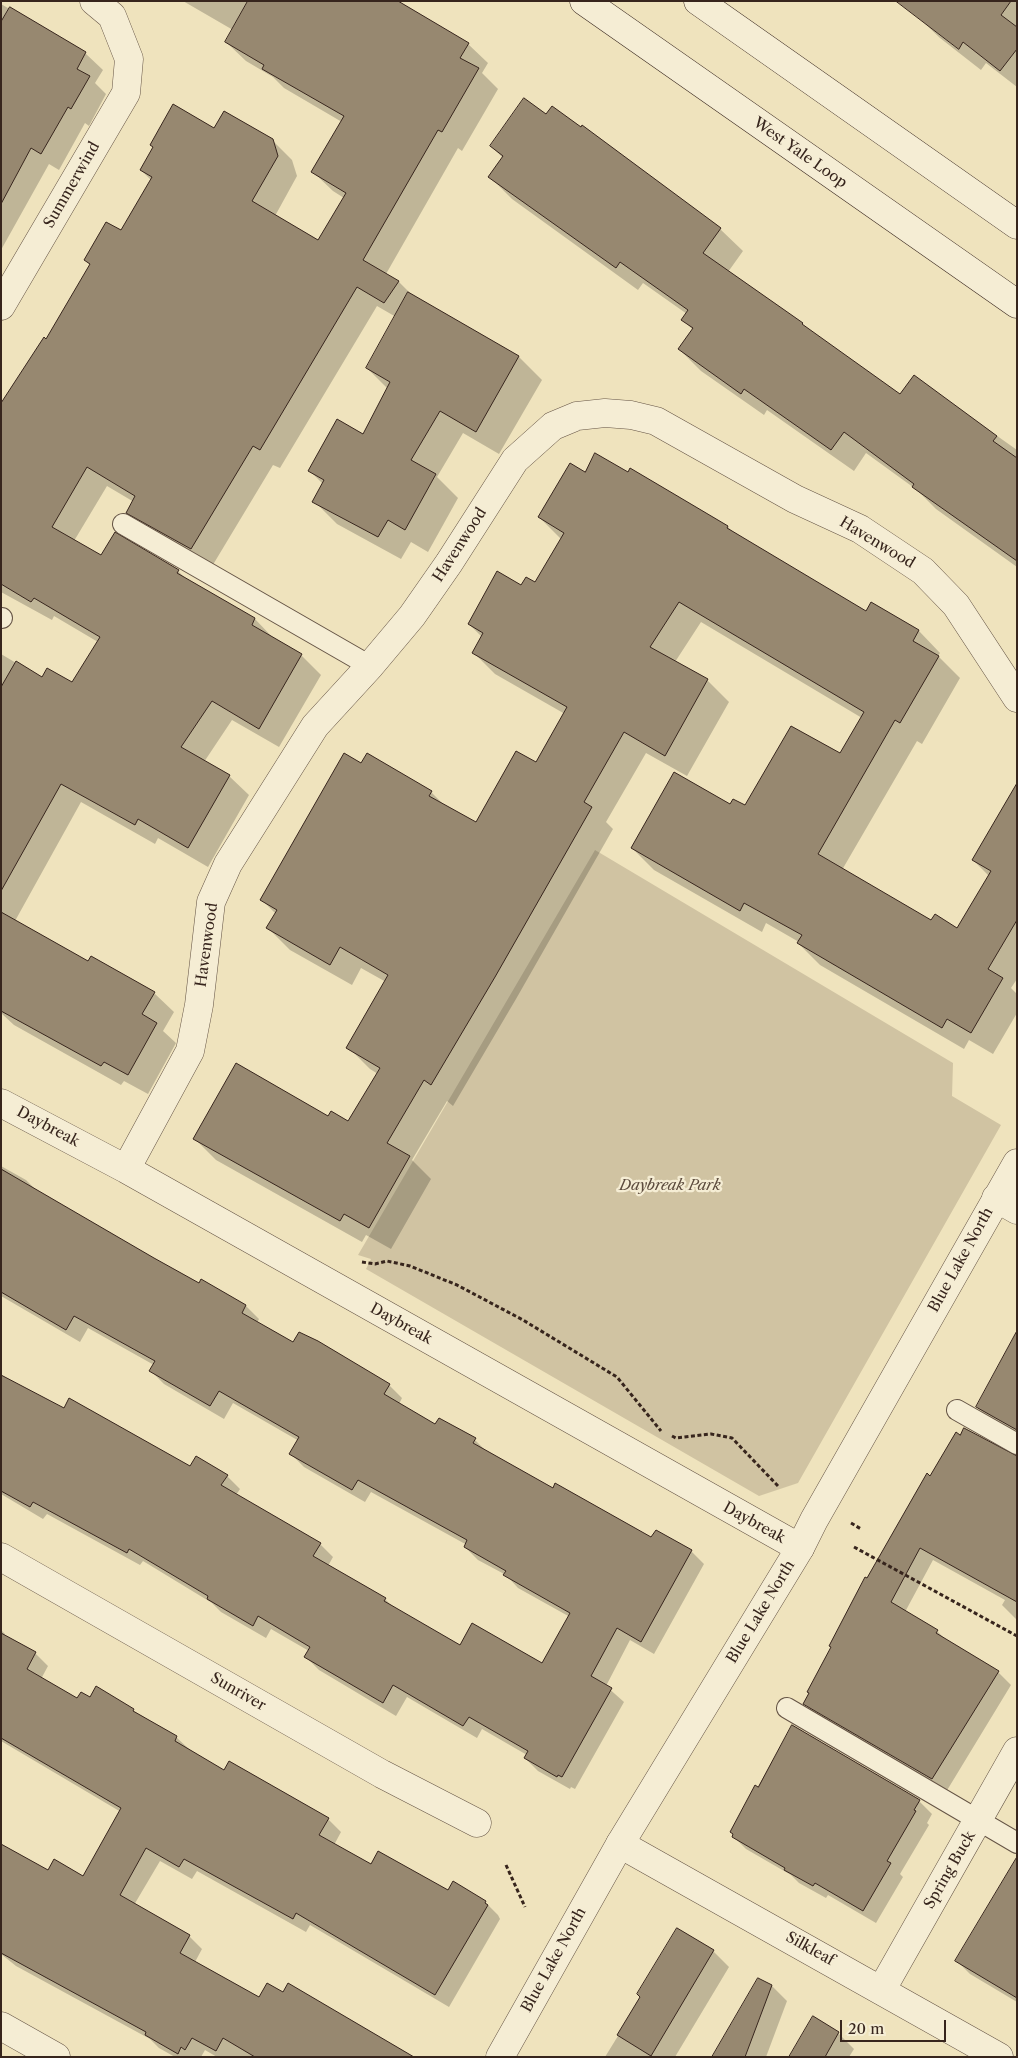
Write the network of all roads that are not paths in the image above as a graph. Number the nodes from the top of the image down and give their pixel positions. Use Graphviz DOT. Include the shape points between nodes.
graph roads {
  1 [pos="94,1"];
  2 [pos="584,1"];
  3 [pos="698,1"];
  4 [pos="1017,225"];
  5 [pos="1017,304"];
  6 [pos="1,306"];
  7 [pos="123,524"];
  8 [pos="370,666"];
  9 [pos="1017,698"];
  10 [pos="1,1102"];
  11 [pos="1017,1163"];
  12 [pos="126,1169"];
  13 [pos="1006,1204"];
  14 [pos="956,1410"];
  15 [pos="1017,1444"];
  16 [pos="800,1548"];
  17 [pos="1,1557"];
  18 [pos="787,1708"];
  19 [pos="1017,1751"];
  20 [pos="978,1821"];
  21 [pos="477,1823"];
  22 [pos="620,1844"];
  23 [pos="1017,1844"];
  24 [pos="882,1989"];
  25 [pos="1,2026"];
  26 [pos="56,2057"];
  27 [pos="500,2057"];
  28 [pos="1000,2057"];
  1 -- 6 [label="street, Summerwind" via="112,16 129,59 126,93"];
  2 -- 5 [label="street, West Yale Loop"];
  3 -- 4 [label="street"];
  7 -- 8 [label="lane"];
  8 -- 9 [label="street, Havenwood" via="422,601 515,460 553,426 577,416 631,415 656,421 795,499 860,529 923,571 956,605"];
  8 -- 12 [label="street, Havenwood" via="315,726 228,864 211,902 190,1051"];
  10 -- 12 [label="street, Daybreak"];
  11 -- 13 [label="street, Blue Lake North"];
  12 -- 16 [label="street, Daybreak"];
  13 -- 16 [label="street, Blue Lake North"];
  14 -- 15 [label="lane"];
  16 -- 22 [label="street, Blue Lake North"];
  17 -- 21 [label="street, Sunriver" via="382,1774"];
  18 -- 20 [label="lane"];
  19 -- 20 [label="street, Spring Buck"];
  20 -- 23 [label="lane"];
  20 -- 24 [label="street, Spring Buck"];
  22 -- 24 [label="street, Silkleaf"];
  22 -- 27 [label="street, Blue Lake North"];
  24 -- 28 [label="street, Silkleaf"];
  25 -- 26 [label="street"];
}
